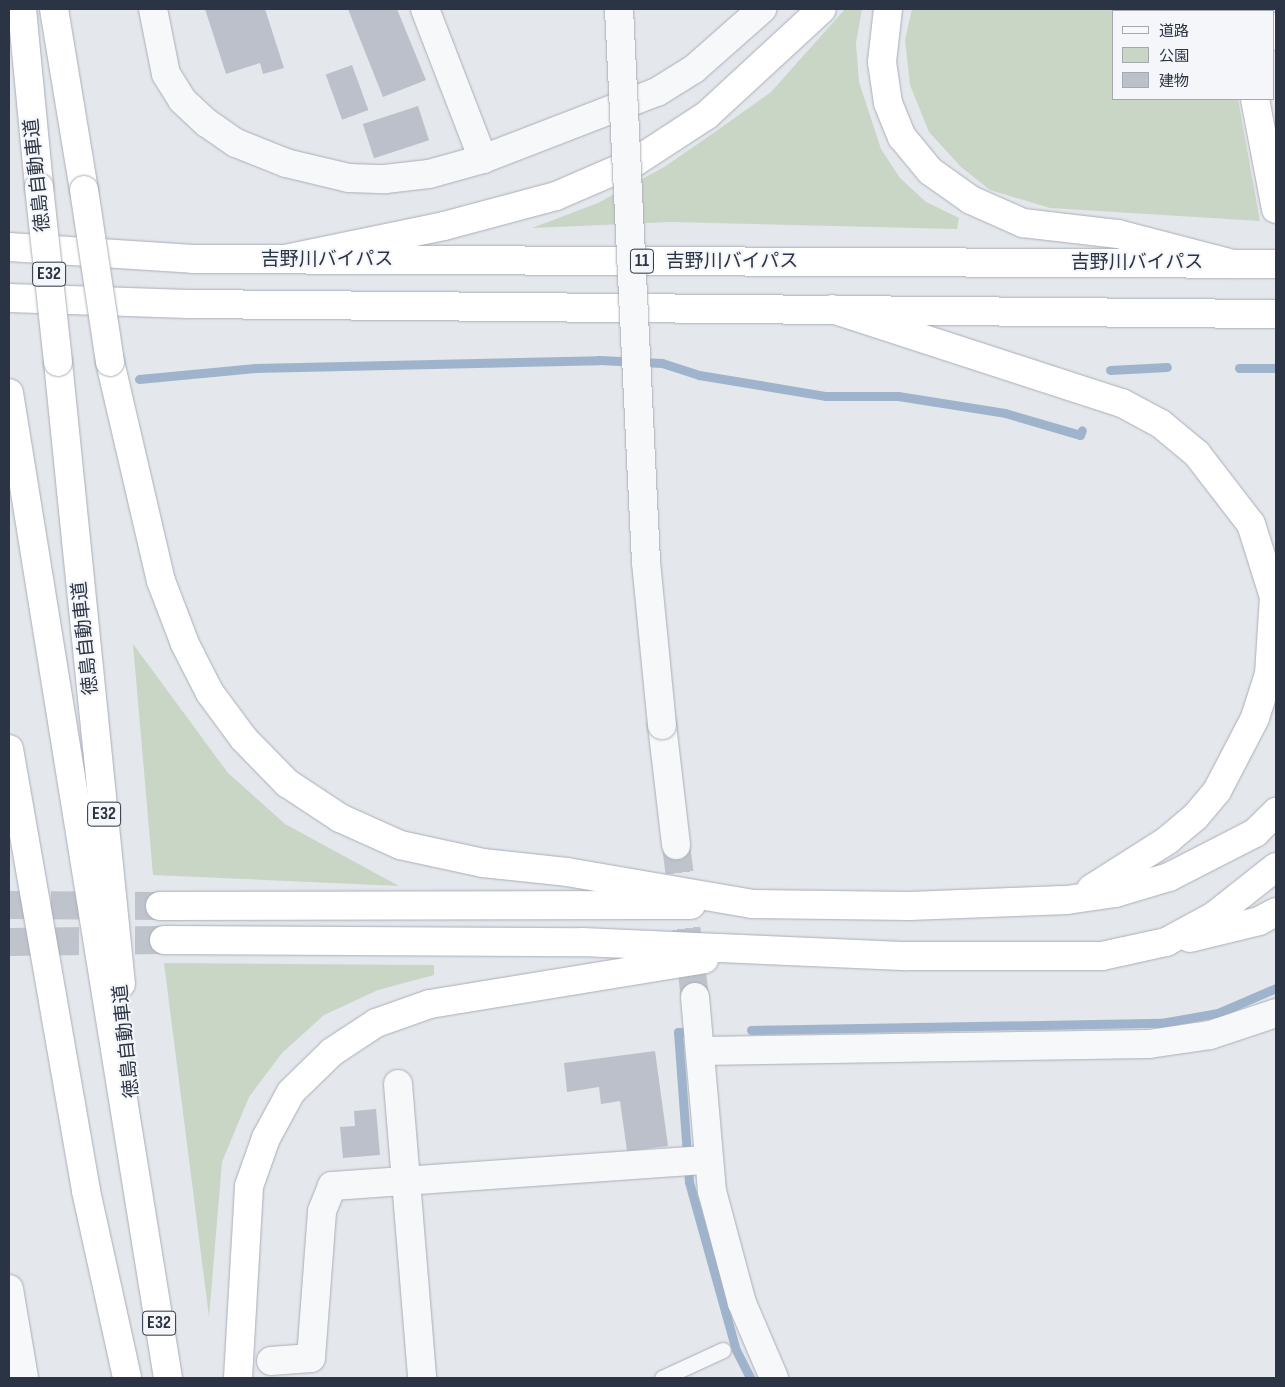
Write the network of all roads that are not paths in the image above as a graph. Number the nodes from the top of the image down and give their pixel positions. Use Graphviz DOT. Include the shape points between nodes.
graph roads {
  1 [pos="22,9"];
  2 [pos="54,9"];
  3 [pos="153,9"];
  4 [pos="426,9"];
  5 [pos="619,9"];
  6 [pos="762,9"];
  7 [pos="822,9"];
  8 [pos="888,9"];
  9 [pos="1255,100"];
  10 [pos="483,159"];
  11 [pos="1276,208"];
  12 [pos="9,247"];
  13 [pos="285,259"];
  14 [pos="1233,264"];
  15 [pos="1276,264"];
  16 [pos="9,298"];
  17 [pos="832,309"];
  18 [pos="1276,314"];
  19 [pos="9,393"];
  20 [pos="9,749"];
  21 [pos="1276,812"];
  22 [pos="676,845"];
  23 [pos="1276,867"];
  24 [pos="1067,900"];
  25 [pos="753,904"];
  26 [pos="160,906"];
  27 [pos="1276,912"];
  28 [pos="164,940"];
  29 [pos="1166,942"];
  30 [pos="770,948"];
  31 [pos="695,997"];
  32 [pos="1276,1012"];
  33 [pos="701,1051"];
  34 [pos="398,1084"];
  35 [pos="691,1161"];
  36 [pos="405,1184"];
  37 [pos="150,1267"];
  38 [pos="9,1289"];
  39 [pos="723,1350"];
  40 [pos="271,1361"];
  41 [pos="24,1378"];
  42 [pos="127,1378"];
  43 [pos="168,1378"];
  44 [pos="238,1378"];
  45 [pos="422,1378"];
  46 [pos="662,1378"];
  47 [pos="774,1378"];
  1 -- 37 [label="highway, 徳島自動車道 / E32, bridge"];
  2 -- 25 [label="highway, bridge" via="110,362 142,511 185,644 227,716 287,783 340,818 400,845 483,863 567,872"];
  3 -- 10 [label="street" via="166,74 182,100 236,143 286,163 349,178 429,174"];
  4 -- 10 [label="street"];
  5 -- 22 [label="street, bridge" via="646,562"];
  6 -- 10 [label="street" via="694,69 657,92"];
  7 -- 13 [label="highway" via="707,115 635,162 556,196 444,226"];
  8 -- 14 [label="highway" via="882,62 888,103 902,137 930,171 971,200 1023,223 1118,234"];
  9 -- 11 [label="highway"];
  12 -- 13 [label="highway, 吉野川バイパス / 11" via="193,259"];
  13 -- 14 [label="highway, 吉野川バイパス / 11"];
  14 -- 15 [label="highway, 吉野川バイパス / 11"];
  16 -- 17 [label="highway"];
  17 -- 18 [label="highway"];
  17 -- 24 [label="highway" via="1069,382 1122,402 1161,424 1228,490 1252,524 1265,556 1274,597 1269,674 1255,718 1217,791 1168,840 1112,878"];
  19 -- 37 [label="highway, 徳島自動車道 / E32"];
  20 -- 42 [label="highway" via="86,1191"];
  21 -- 24 [label="highway" via="1255,833 1170,877 1115,893"];
  23 -- 29 [label="highway" via="1214,916"];
  24 -- 25 [label="highway" via="909,906"];
  25 -- 26 [label="highway"];
  27 -- 29 [label="highway" via="1220,933"];
  28 -- 30 [label="highway"];
  29 -- 30 [label="highway" via="1102,956 908,956"];
  30 -- 44 [label="highway" via="430,1004 376,1023 332,1052 291,1092 266,1138 249,1186"];
  31 -- 33 [label="street"];
  32 -- 33 [label="street" via="1210,1035 1148,1044"];
  33 -- 35 [label="street"];
  34 -- 36 [label="street"];
  35 -- 36 [label="street"];
  35 -- 47 [label="street" via="742,1303"];
  36 -- 40 [label="street" via="332,1186 322,1212 311,1358"];
  36 -- 45 [label="street"];
  37 -- 43 [label="highway, 徳島自動車道 / E32"];
  38 -- 41 [label="street"];
  39 -- 46 [label="lane"];
}
